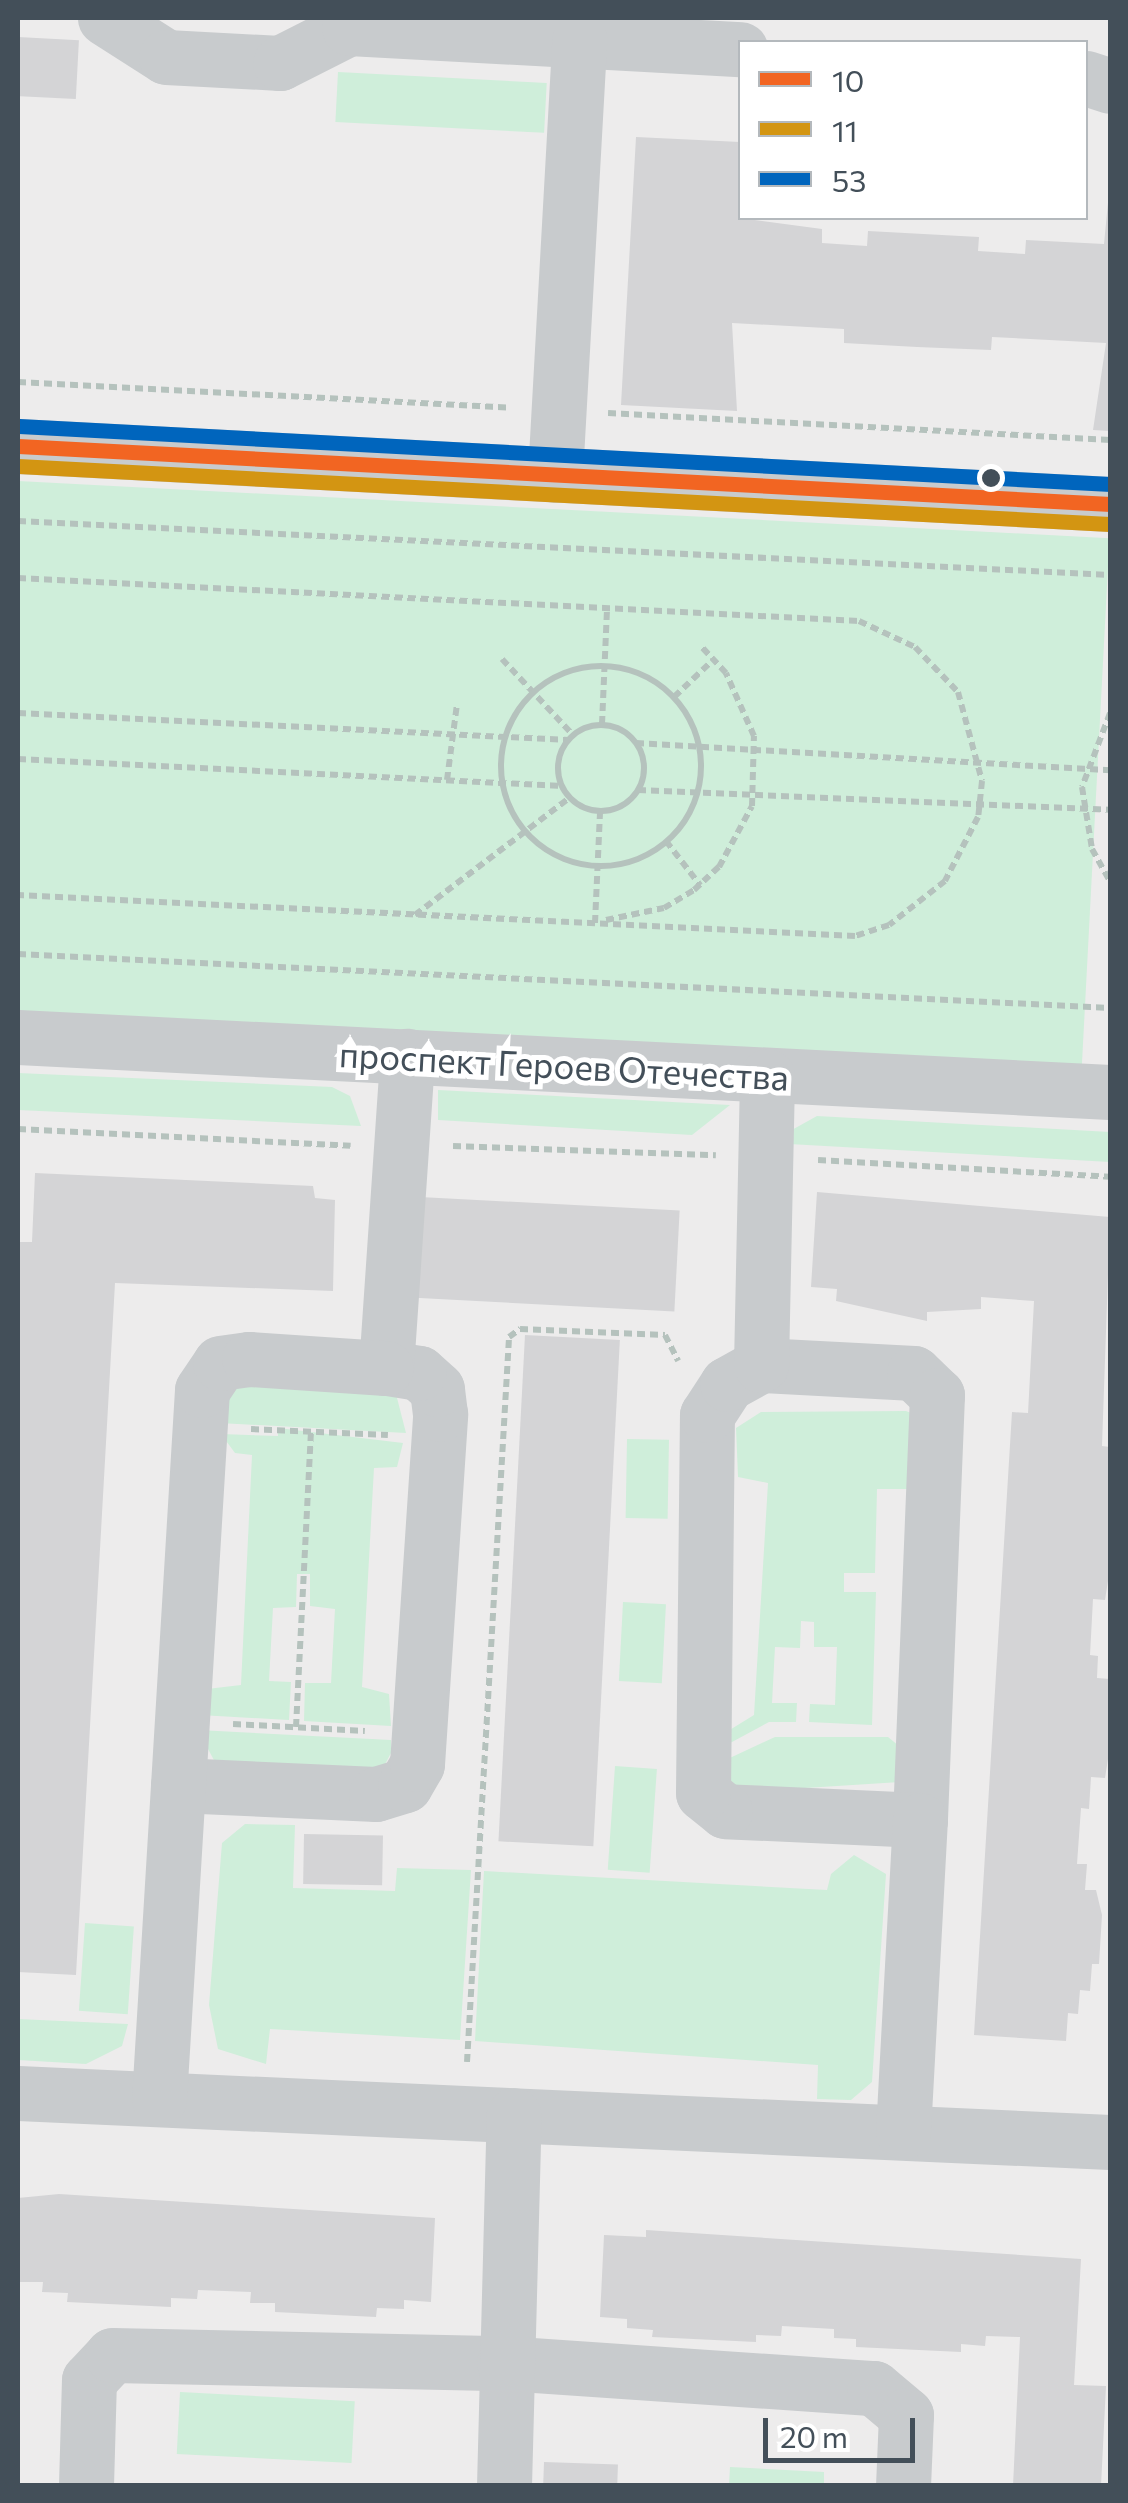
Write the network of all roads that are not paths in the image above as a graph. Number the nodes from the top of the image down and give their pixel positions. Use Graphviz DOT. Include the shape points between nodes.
graph roads {
  1 [pos="105,18"];
  2 [pos="579,40"];
  3 [pos="738,49"];
  4 [pos="18,446"];
  5 [pos="555,475"];
  6 [pos="1110,504"];
  7 [pos="18,1037"];
  8 [pos="407,1056"];
  9 [pos="767,1076"];
  10 [pos="1110,1092"];
  11 [pos="761,1365"];
  12 [pos="386,1368"];
  13 [pos="178,1785"];
  14 [pos="920,1820"];
  15 [pos="18,2093"];
  16 [pos="159,2098"];
  17 [pos="489,2114"];
  18 [pos="903,2132"];
  19 [pos="1110,2142"];
  20 [pos="504,2364"];
  21 [pos="86,2486"];
  22 [pos="504,2486"];
  23 [pos="903,2486"];
  1 -- 2 [label="street" via="166,57 280,63 349,28"];
  2 -- 3 [label="street"];
  2 -- 5 [label="street"];
  4 -- 5 [label="street"];
  5 -- 6 [label="street"];
  7 -- 8 [label="street, проспект Героев Отечества"];
  8 -- 9 [label="street, проспект Героев Отечества"];
  8 -- 12 [label="street"];
  9 -- 10 [label="street, проспект Героев Отечества"];
  9 -- 11 [label="street"];
  11 -- 14 [label="street" via="914,1374 937,1396"];
  11 -- 14 [label="street" via="727,1384 707,1415 702,1793 725,1811"];
  12 -- 13 [label="street" via="220,1363 202,1390"];
  12 -- 13 [label="street" via="419,1374 437,1389 419,1734 405,1785 376,1794"];
  13 -- 16 [label="street"];
  14 -- 18 [label="street"];
  15 -- 16 [label="street"];
  16 -- 17 [label="street"];
  17 -- 18 [label="street"];
  17 -- 20 [label="street"];
  18 -- 19 [label="street"];
  20 -- 21 [label="street" via="112,2355 89,2380"];
  20 -- 22 [label="street"];
  20 -- 23 [label="street" via="874,2388 906,2415"];
}
